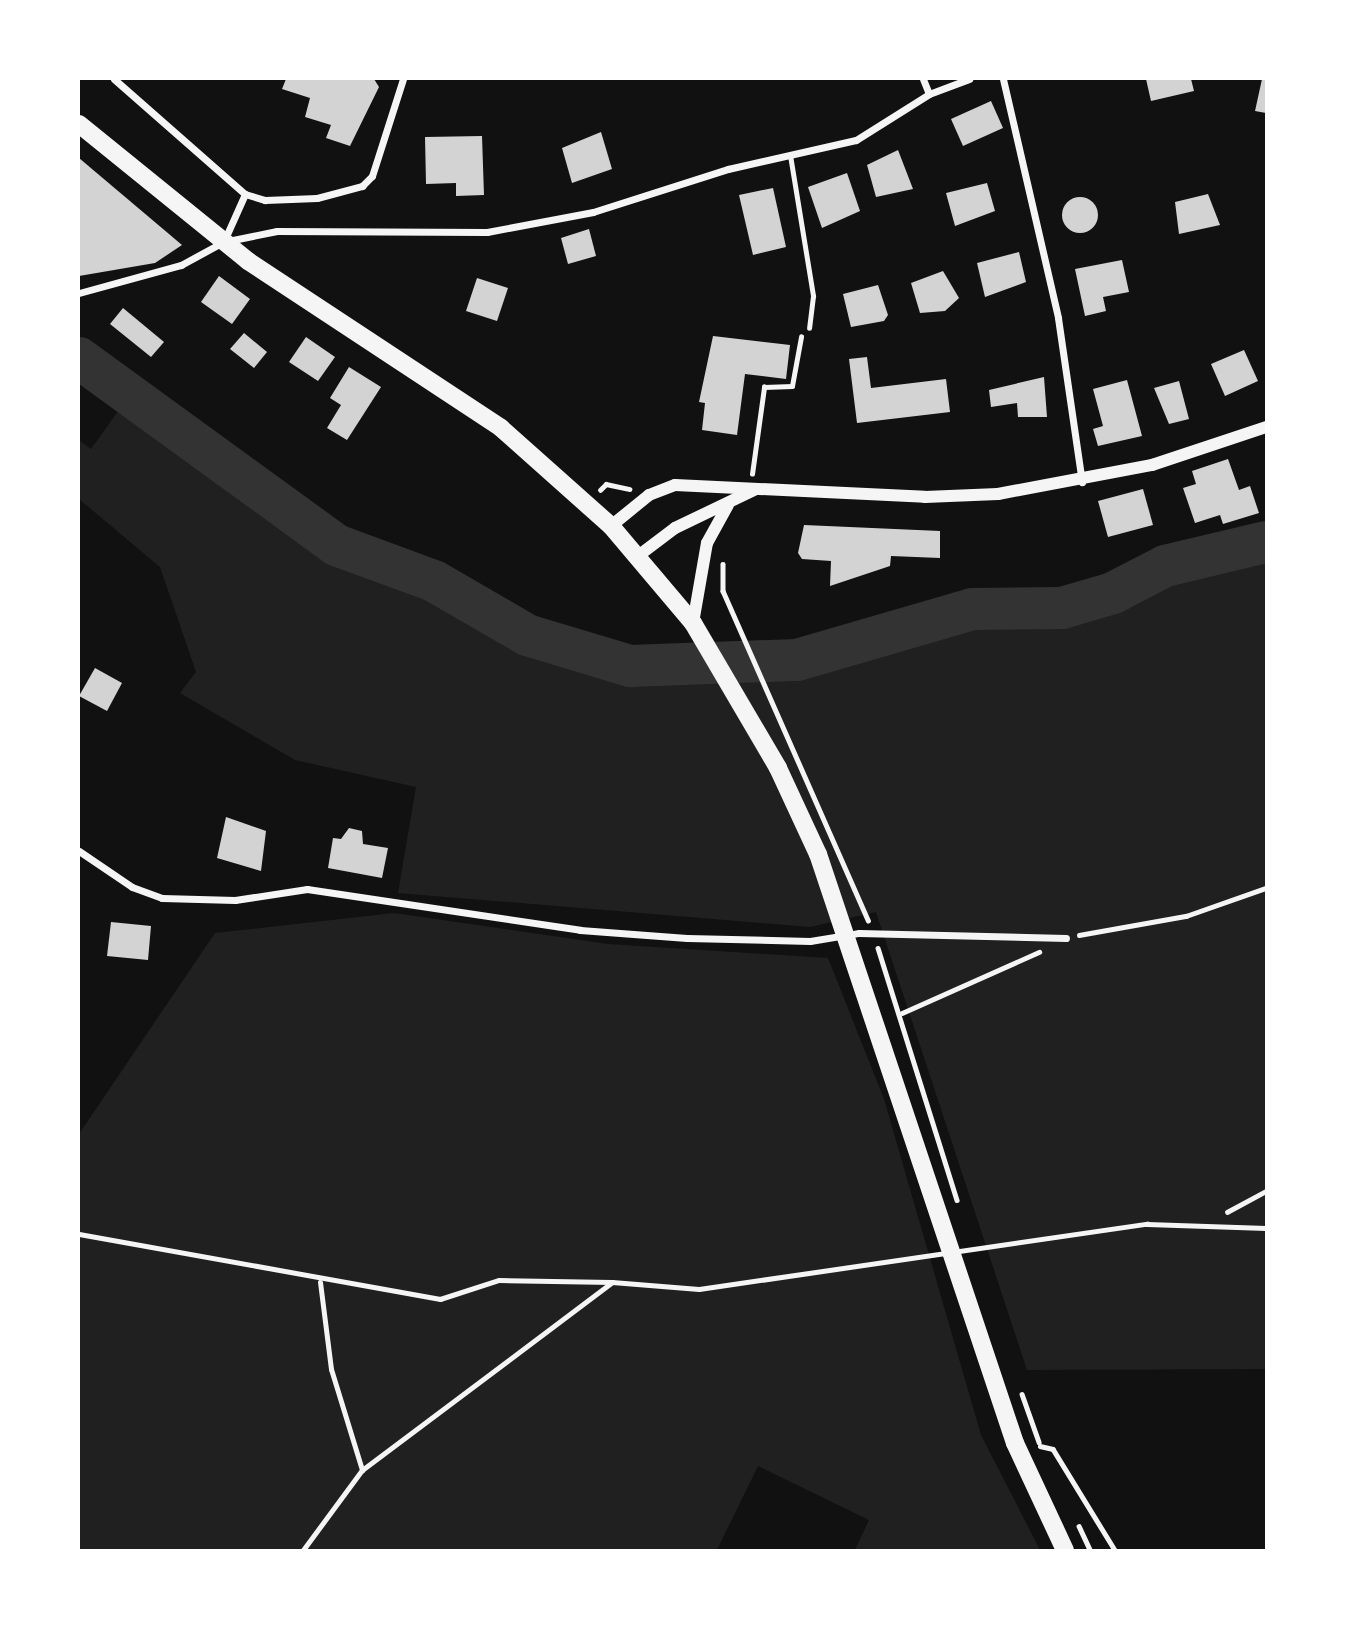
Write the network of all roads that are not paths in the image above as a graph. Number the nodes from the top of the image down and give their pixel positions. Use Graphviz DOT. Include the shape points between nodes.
graph roads {
  1 [pos="114,79"];
  2 [pos="403,79"];
  3 [pos="923,79"];
  4 [pos="969,79"];
  5 [pos="1003,79"];
  6 [pos="929,94"];
  7 [pos="79,124"];
  8 [pos="790,155"];
  9 [pos="246,194"];
  10 [pos="223,242"];
  11 [pos="79,293"];
  12 [pos="809,328"];
  13 [pos="1266,427"];
  14 [pos="1082,482"];
  15 [pos="754,490"];
  16 [pos="730,502"];
  17 [pos="611,526"];
  18 [pos="638,556"];
  19 [pos="693,623"];
  20 [pos="79,850"];
  21 [pos="1066,938"];
  22 [pos="1266,1228"];
  23 [pos="79,1234"];
  24 [pos="320,1282"];
  25 [pos="612,1282"];
  26 [pos="362,1470"];
  27 [pos="303,1550"];
  28 [pos="1065,1550"];
  1 -- 9 [label="street"];
  2 -- 9 [label="street" via="372,176 362,186 317,198 265,200"];
  3 -- 6 [label="street"];
  4 -- 6 [label="street"];
  5 -- 14 [label="street" via="1058,318"];
  6 -- 8 [label="street" via="856,140"];
  7 -- 10 [label="main road"];
  8 -- 10 [label="street" via="593,212 487,232 337,228"];
  8 -- 12 [label="lane" via="813,296"];
  9 -- 10 [label="street"];
  10 -- 11 [label="street" via="181,265"];
  10 -- 17 [label="main road" via="501,428"];
  13 -- 14 [label="street" via="1215,448"];
  14 -- 15 [label="street" via="925,497"];
  15 -- 16 [label="street"];
  15 -- 17 [label="street" via="675,485 649,495"];
  16 -- 18 [label="street" via="675,528"];
  16 -- 19 [label="street" via="708,543"];
  17 -- 18 [label="main road"];
  18 -- 19 [label="main road"];
  19 -- 28 [label="main road" via="778,768 869,990 1014,1443"];
  20 -- 21 [label="street" via="132,887 162,898 235,900 307,889 580,930 687,938 810,941 859,933"];
  22 -- 25 [label="lane" via="1147,1224 699,1289"];
  23 -- 24 [label="lane"];
  24 -- 25 [label="lane" via="440,1299 499,1280"];
  24 -- 26 [label="lane" via="331,1368"];
  25 -- 26 [label="lane"];
  26 -- 27 [label="lane"];
}
